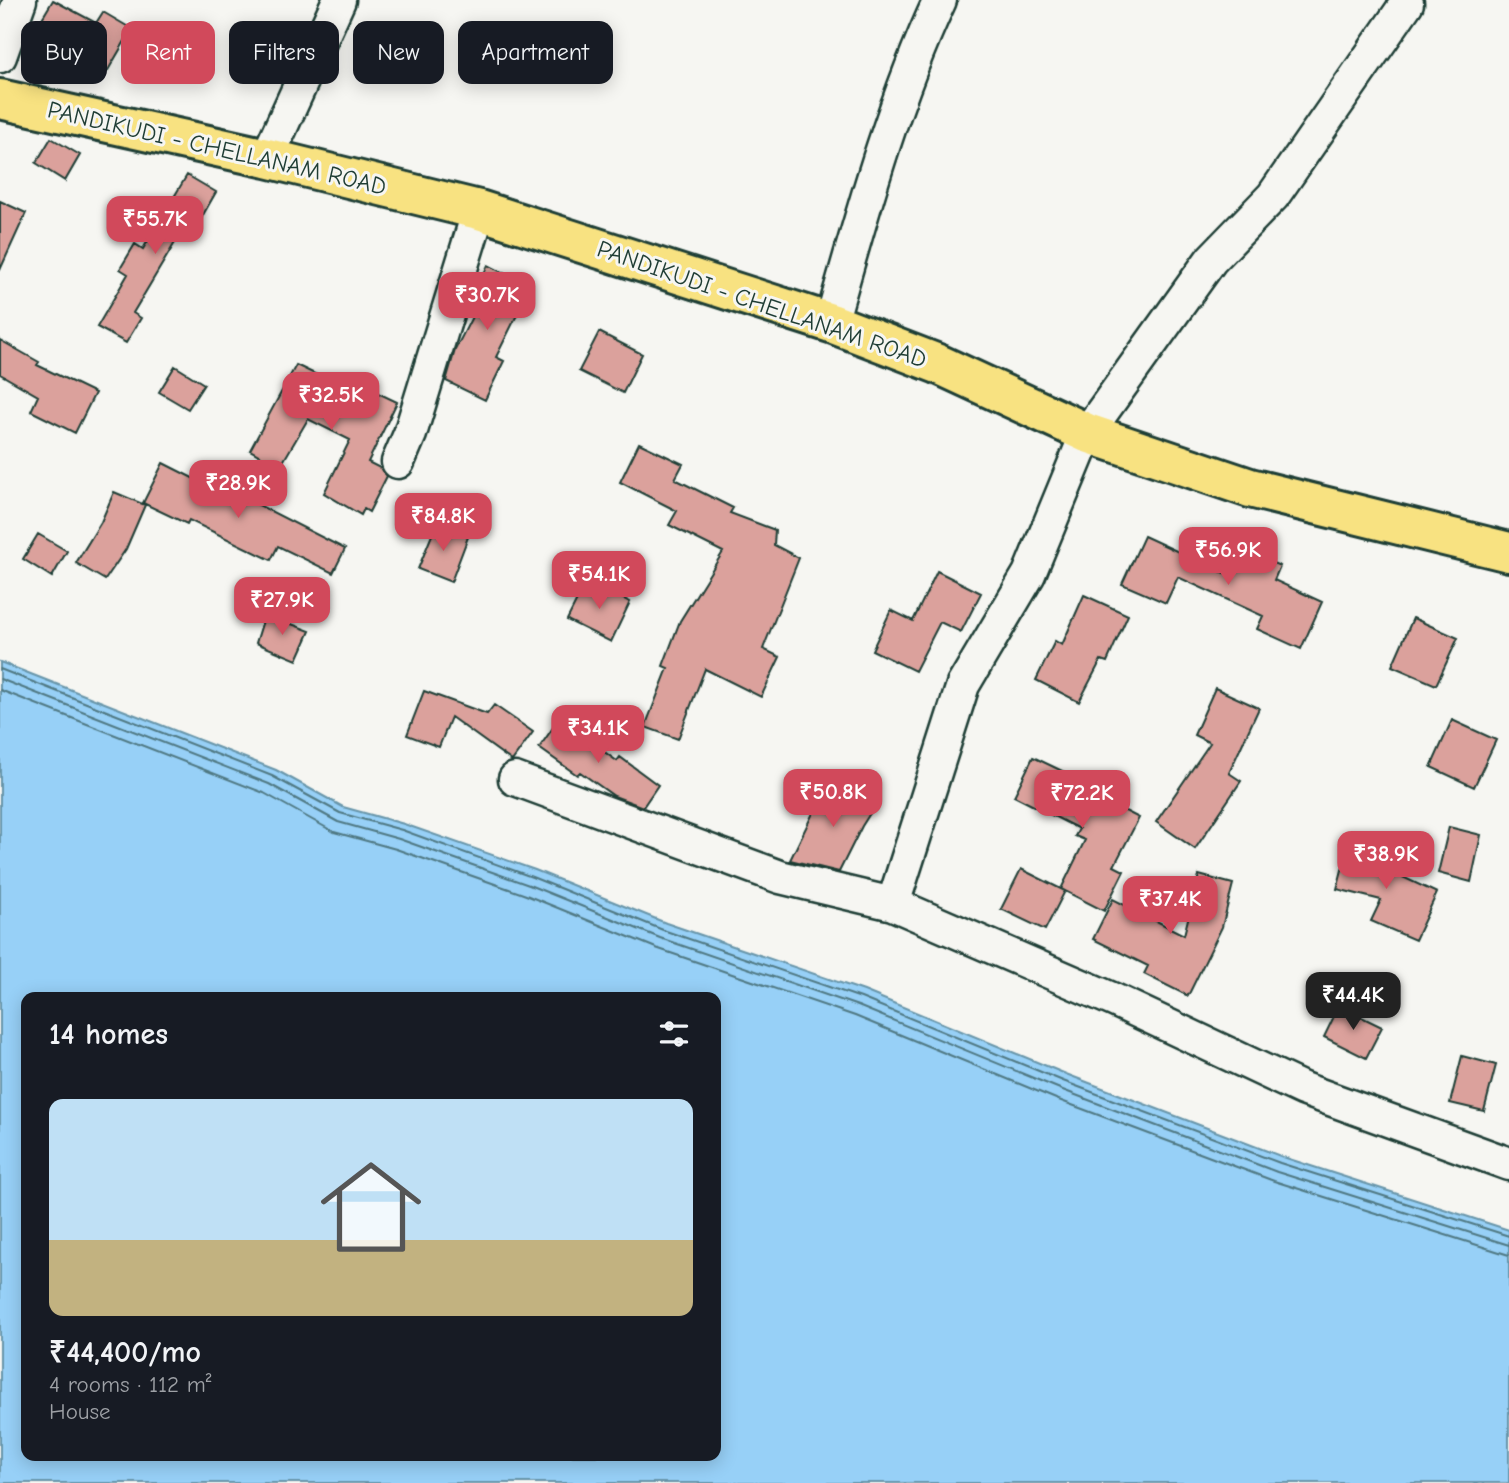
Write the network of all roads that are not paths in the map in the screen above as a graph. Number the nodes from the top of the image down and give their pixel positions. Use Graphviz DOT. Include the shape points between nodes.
graph roads {
  1 [pos="20,0"];
  2 [pos="339,0"];
  3 [pos="940,0"];
  4 [pos="1407,2"];
  5 [pos="0,56"];
  6 [pos="0,99"];
  7 [pos="267,158"];
  8 [pos="479,210"];
  9 [pos="831,323"];
  10 [pos="1087,433"];
  11 [pos="398,461"];
  12 [pos="1509,552"];
  13 [pos="515,779"];
  14 [pos="893,904"];
  15 [pos="1509,1164"];
  1 -- 5 [label="street"];
  2 -- 7 [label="street"];
  3 -- 9 [label="street" via="864,205"];
  4 -- 10 [label="street" via="1273,196 1211,260"];
  6 -- 7 [label="main road, PANDIKUDI - CHELLANAM ROAD"];
  7 -- 8 [label="main road, PANDIKUDI - CHELLANAM ROAD"];
  8 -- 9 [label="main road, PANDIKUDI - CHELLANAM ROAD"];
  8 -- 11 [label="street"];
  9 -- 10 [label="main road, PANDIKUDI - CHELLANAM ROAD" via="938,364"];
  10 -- 12 [label="main road, PANDIKUDI - CHELLANAM ROAD" via="1250,488"];
  10 -- 14 [label="street" via="1029,574 963,685"];
  13 -- 14 [label="street" via="780,877"];
  14 -- 15 [label="street" via="1303,1089"];
}
